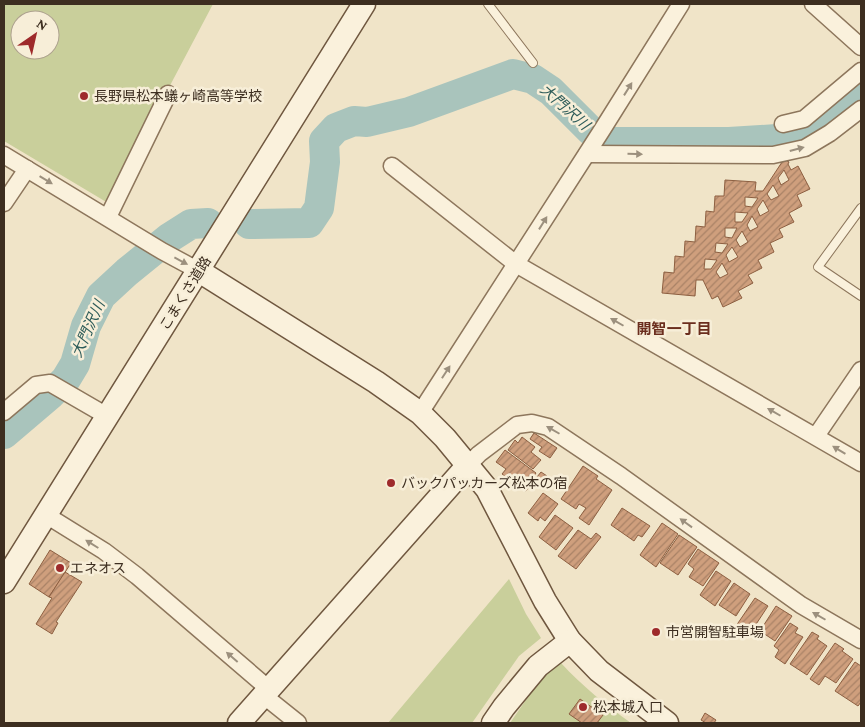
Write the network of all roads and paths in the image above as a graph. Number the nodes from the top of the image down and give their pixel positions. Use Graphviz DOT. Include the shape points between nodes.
graph roads {
  1 [pos="364,4"];
  2 [pos="488,4"];
  3 [pos="681,4"];
  4 [pos="813,4"];
  5 [pos="861,47"];
  6 [pos="533,63"];
  7 [pos="861,71"];
  8 [pos="168,94"];
  9 [pos="861,109"];
  10 [pos="782,124"];
  11 [pos="594,142"];
  12 [pos="4,155"];
  13 [pos="392,166"];
  14 [pos="27,169"];
  15 [pos="4,204"];
  16 [pos="861,208"];
  17 [pos="108,217"];
  18 [pos="516,264"];
  19 [pos="199,271"];
  20 [pos="861,296"];
  21 [pos="861,370"];
  22 [pos="4,412"];
  23 [pos="420,413"];
  24 [pos="107,416"];
  25 [pos="816,436"];
  26 [pos="861,463"];
  27 [pos="468,465"];
  28 [pos="46,515"];
  29 [pos="4,582"];
  30 [pos="861,640"];
  31 [pos="570,641"];
  32 [pos="266,692"];
  33 [pos="239,723"];
  34 [pos="298,723"];
  35 [pos="493,723"];
  36 [pos="667,723"];
  1 -- 19 [label="street, こまくさ道路"];
  2 -- 6 [label="lane"];
  11 -- 3 [label="street, one-way"];
  4 -- 5 [label="street"];
  7 -- 10 [label="street" via="804,119"];
  8 -- 17 [label="street"];
  11 -- 9 [label="street, one-way" via="773,155 805,148"];
  18 -- 11 [label="street, one-way"];
  12 -- 14 [label="street"];
  13 -- 18 [label="street"];
  14 -- 15 [label="street"];
  14 -- 17 [label="street, one-way"];
  16 -- 20 [label="lane" via="818,266"];
  17 -- 19 [label="street, one-way"];
  23 -- 18 [label="street, one-way"];
  25 -- 18 [label="street, one-way"];
  19 -- 23 [label="street"];
  19 -- 24 [label="street, こまくさ道路"];
  21 -- 25 [label="street"];
  22 -- 24 [label="street" via="36,385 50,383"];
  23 -- 27 [label="street"];
  24 -- 28 [label="street, こまくさ道路"];
  26 -- 25 [label="street, one-way"];
  30 -- 27 [label="street, one-way" via="801,605 548,427 532,423 517,425"];
  27 -- 31 [label="street" via="487,489 545,601"];
  27 -- 32 [label="street"];
  28 -- 29 [label="street, こまくさ道路"];
  32 -- 28 [label="street, one-way" via="137,576"];
  31 -- 35 [label="street" via="538,666"];
  31 -- 36 [label="street" via="599,671"];
  32 -- 33 [label="street"];
  32 -- 34 [label="street"];
}
